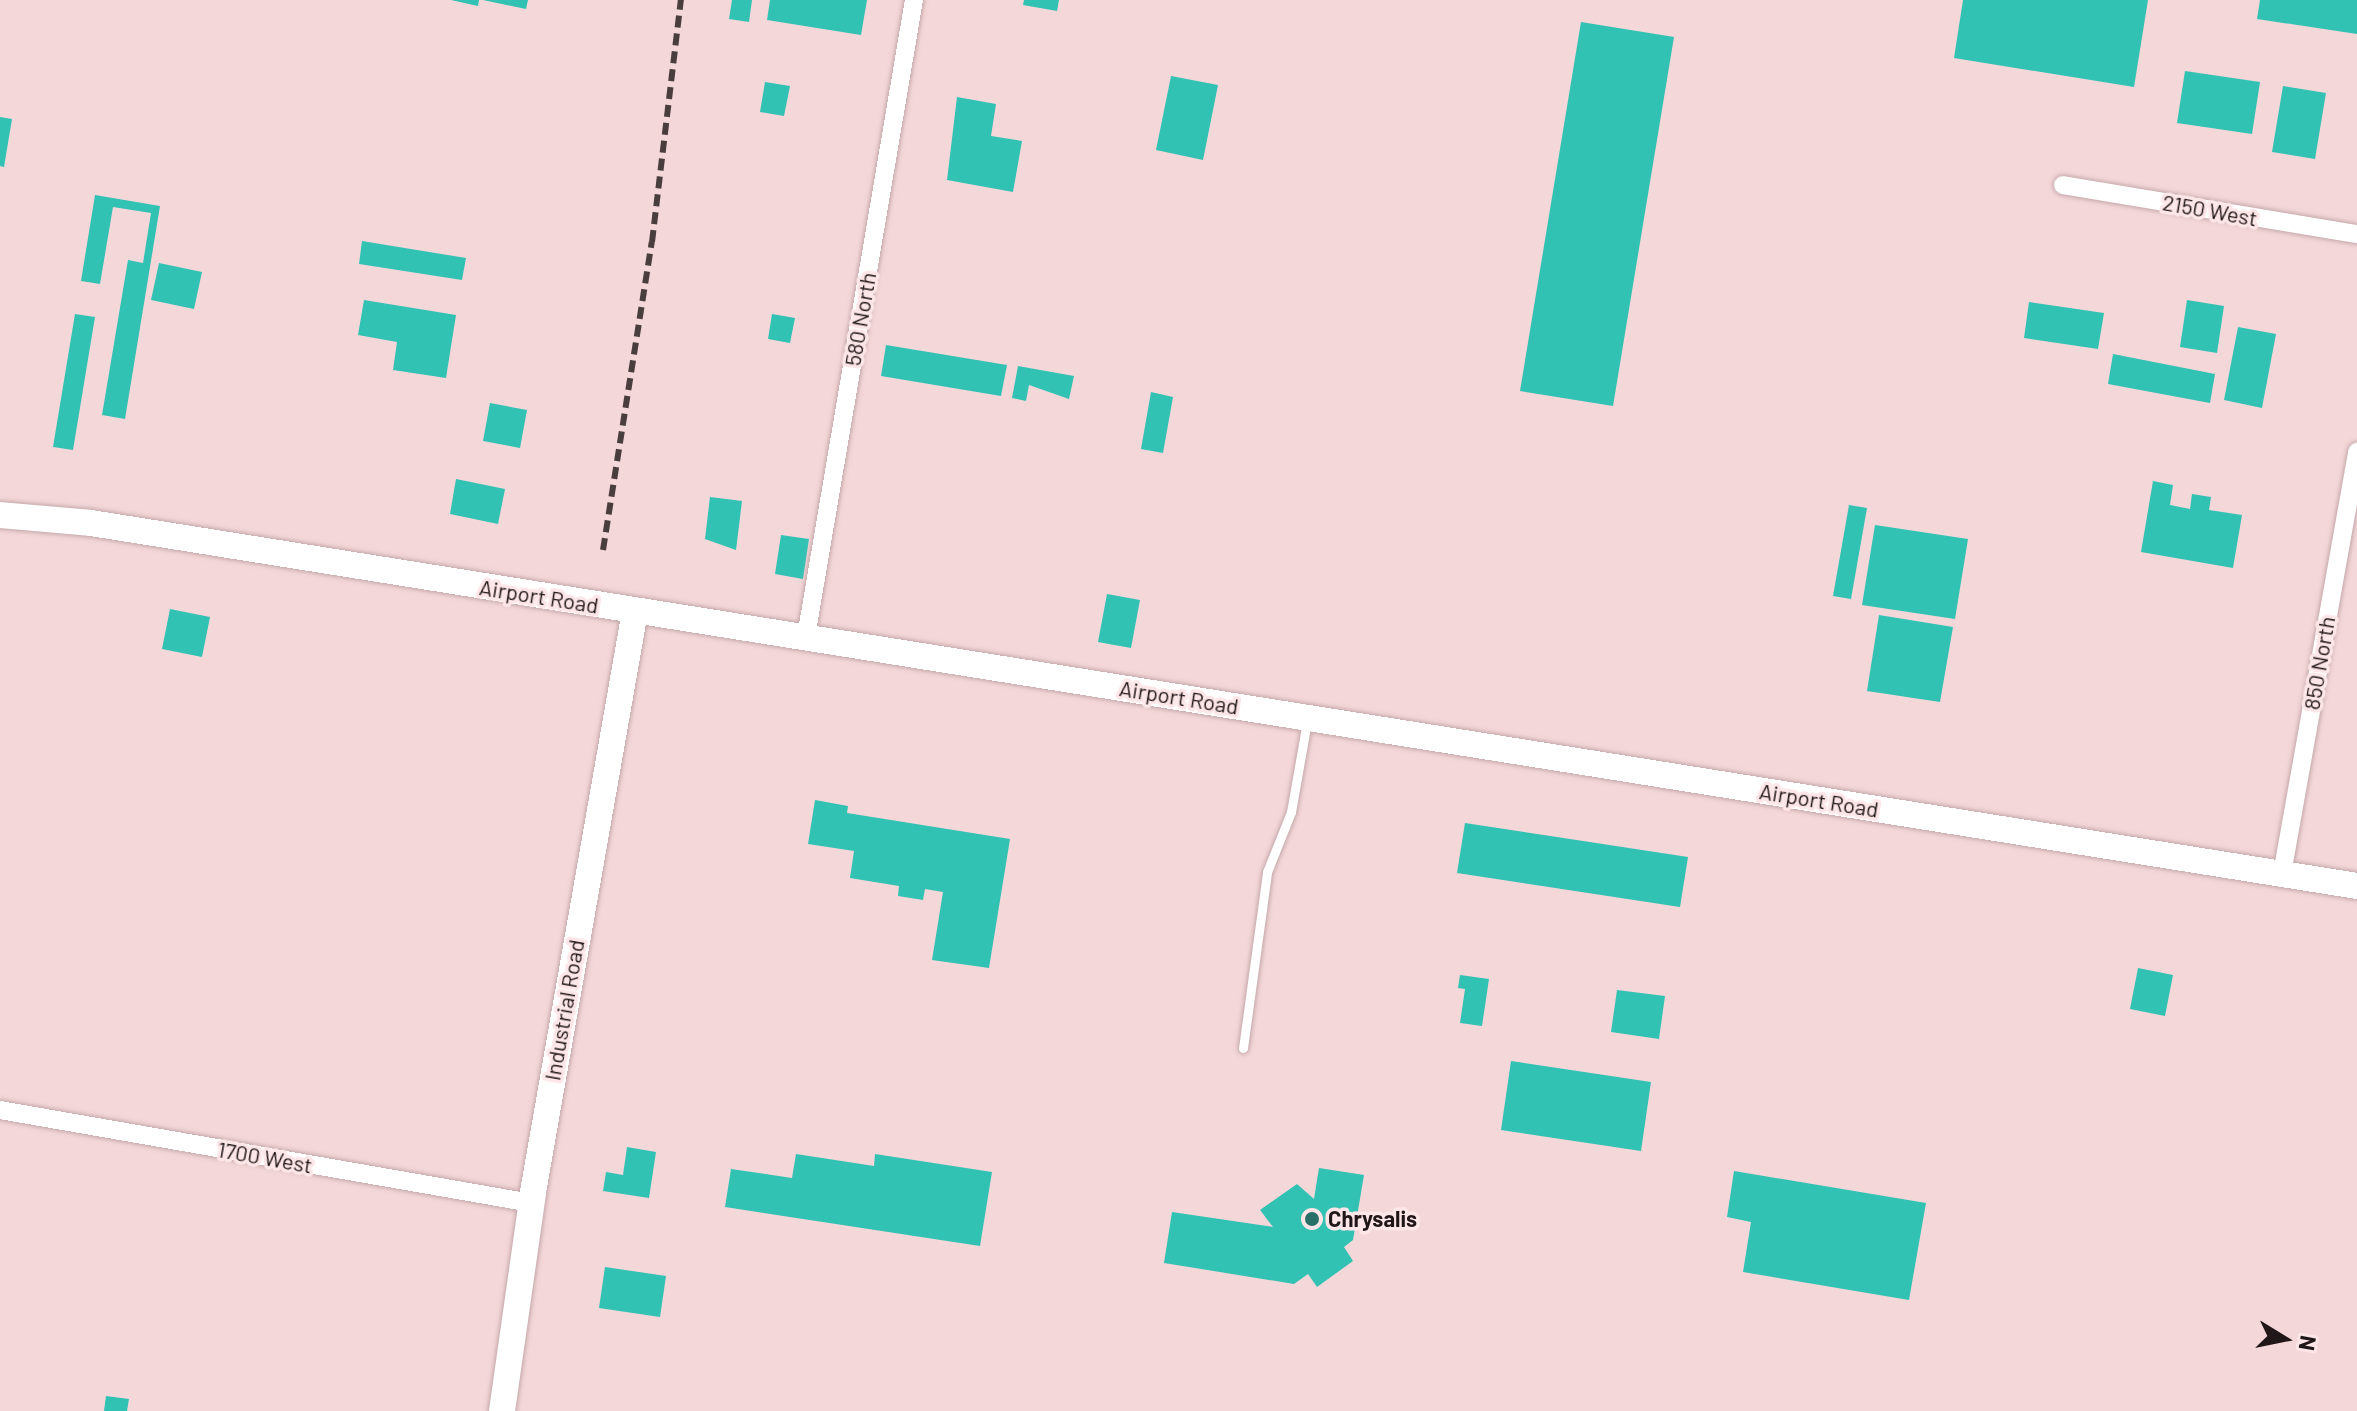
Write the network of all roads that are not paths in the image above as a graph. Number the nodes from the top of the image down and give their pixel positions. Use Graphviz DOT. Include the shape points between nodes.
graph roads {
  1 [pos="914,0"];
  2 [pos="2063,185"];
  3 [pos="2357,234"];
  4 [pos="2357,452"];
  5 [pos="0,515"];
  6 [pos="635,611"];
  7 [pos="806,637"];
  8 [pos="1307,718"];
  9 [pos="2282,874"];
  10 [pos="2357,886"];
  11 [pos="1243,1048"];
  12 [pos="0,1110"];
  13 [pos="531,1203"];
  14 [pos="502,1411"];
  1 -- 7 [label="street, 580 North"];
  2 -- 3 [label="street, 2150 West"];
  4 -- 9 [label="street, 850 North"];
  5 -- 6 [label="street, Airport Road" via="91,523"];
  6 -- 7 [label="street, Airport Road"];
  6 -- 13 [label="street, Industrial Road"];
  7 -- 8 [label="street, Airport Road"];
  8 -- 9 [label="street, Airport Road"];
  8 -- 11 [label="lane" via="1291,812 1267,872"];
  9 -- 10 [label="street, Airport Road"];
  12 -- 13 [label="street, 1700 West"];
  13 -- 14 [label="street, Industrial Road"];
}
